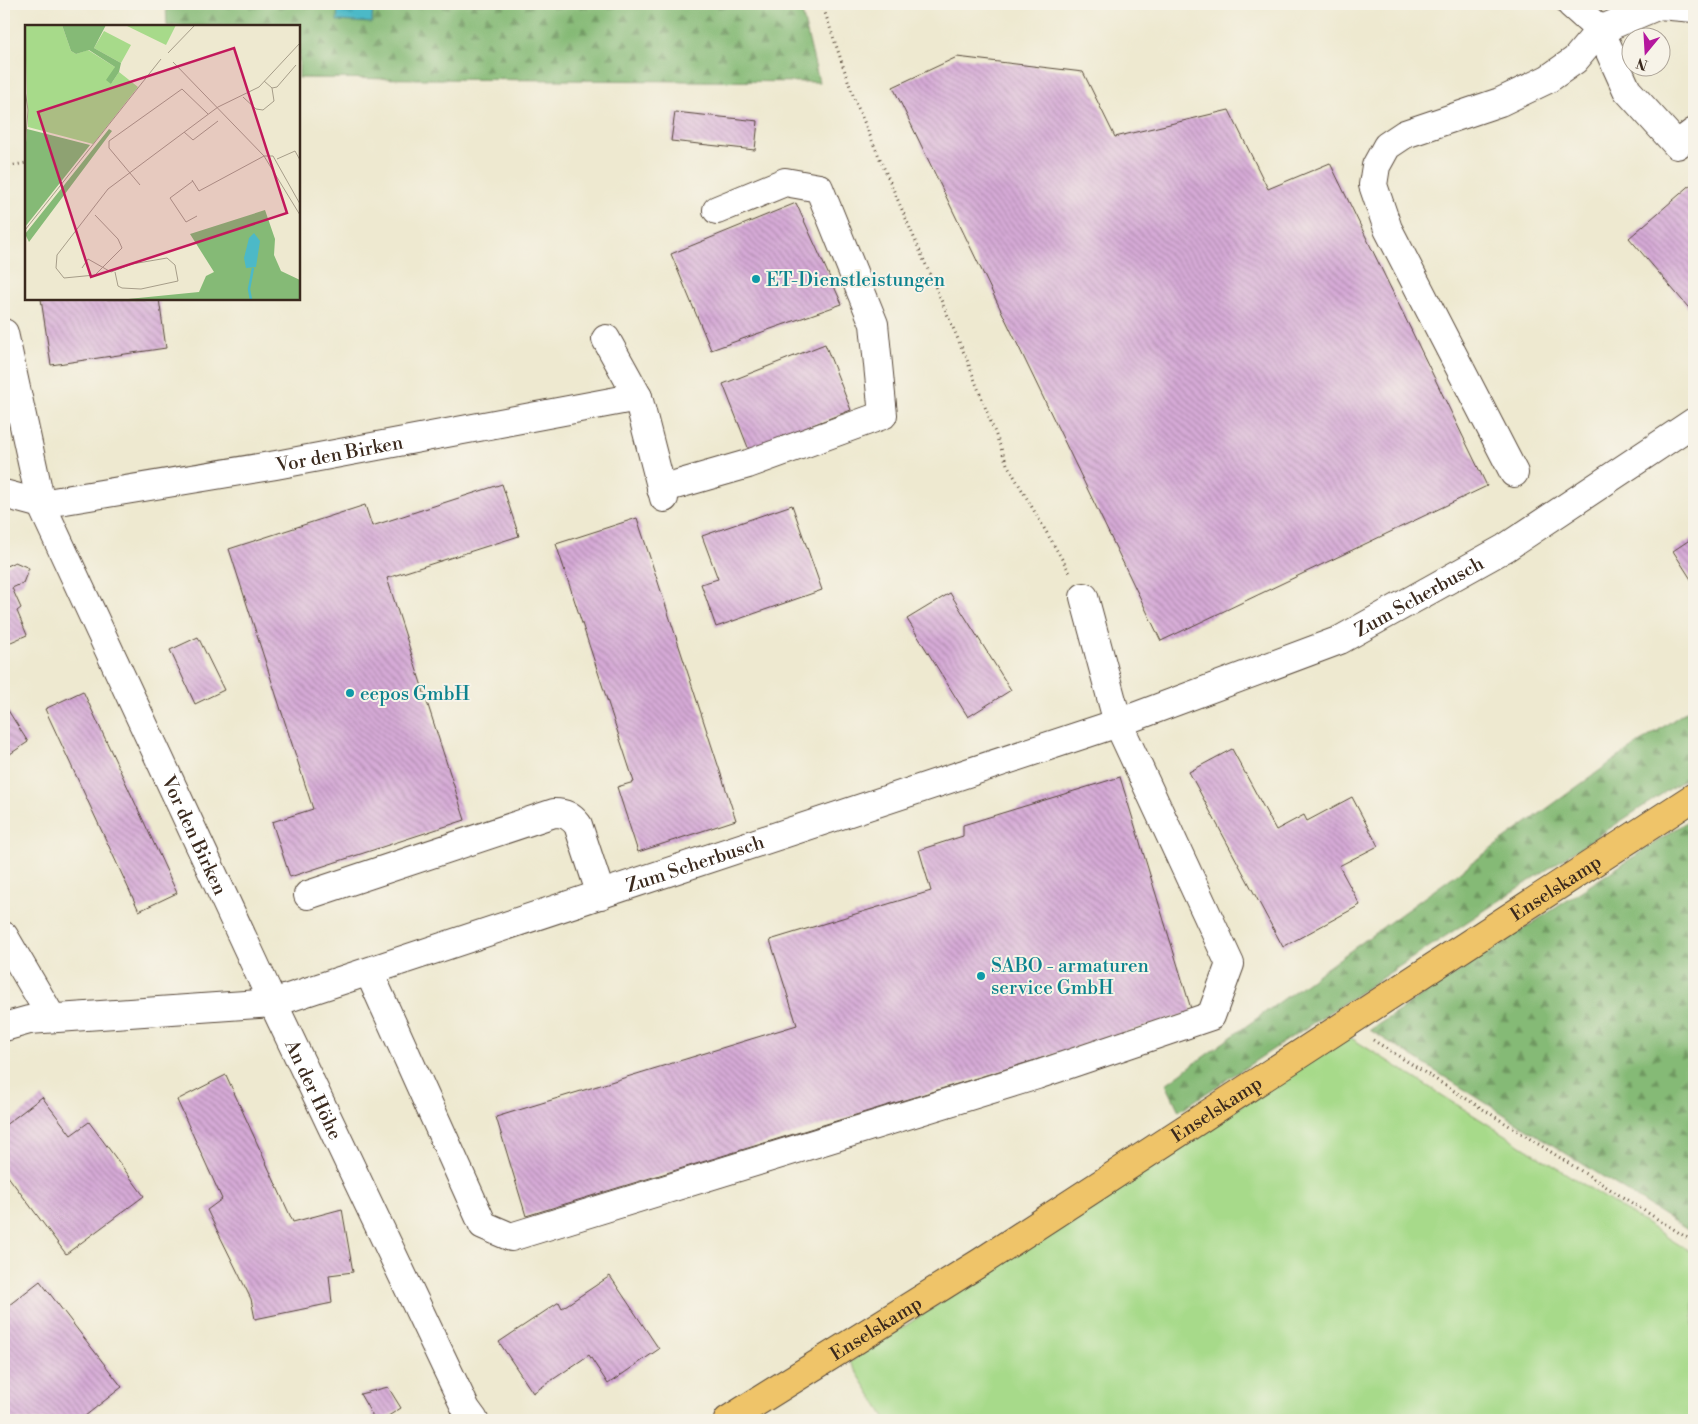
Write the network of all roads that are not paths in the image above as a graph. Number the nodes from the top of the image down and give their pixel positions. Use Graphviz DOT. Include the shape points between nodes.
graph roads {
  1 [pos="1571,4"];
  2 [pos="1694,8"];
  3 [pos="1600,30"];
  4 [pos="1694,132"];
  5 [pos="717,210"];
  6 [pos="4,333"];
  7 [pos="606,339"];
  8 [pos="638,397"];
  9 [pos="1694,422"];
  10 [pos="1514,473"];
  11 [pos="4,494"];
  12 [pos="41,504"];
  13 [pos="1084,597"];
  14 [pos="1118,723"];
  15 [pos="1694,797"];
  16 [pos="308,895"];
  17 [pos="601,895"];
  18 [pos="4,936"];
  19 [pos="369,972"];
  20 [pos="273,1003"];
  21 [pos="52,1018"];
  22 [pos="4,1027"];
  23 [pos="728,1419"];
  24 [pos="474,1420"];
  1 -- 3 [label="street"];
  2 -- 3 [label="street" via="1659,5"];
  3 -- 4 [label="street" via="1627,90 1677,145"];
  3 -- 10 [label="street" via="1575,60 1548,79 1500,102 1404,134 1387,146 1376,166 1373,185 1388,229"];
  5 -- 8 [label="street" via="785,182 819,188 874,324 884,415 663,494"];
  6 -- 12 [label="street, Vor den Birken"];
  7 -- 8 [label="street"];
  8 -- 12 [label="street, Vor den Birken" via="276,465"];
  9 -- 14 [label="street, Zum Scherbusch" via="1505,548 1340,640"];
  11 -- 12 [label="street"];
  12 -- 20 [label="street, Vor den Birken"];
  13 -- 14 [label="street"];
  14 -- 17 [label="street, Zum Scherbusch"];
  14 -- 19 [label="street" via="1230,964 1211,1016 1037,1076 511,1238 483,1225"];
  15 -- 23 [label="main road, Enselskamp" via="981,1262"];
  16 -- 17 [label="street" via="554,813 563,813 578,825"];
  17 -- 19 [label="street, Zum Scherbusch"];
  18 -- 21 [label="street"];
  19 -- 20 [label="street, Zum Scherbusch"];
  20 -- 21 [label="street"];
  20 -- 24 [label="street, An der Höhe"];
  21 -- 22 [label="street"];
}
